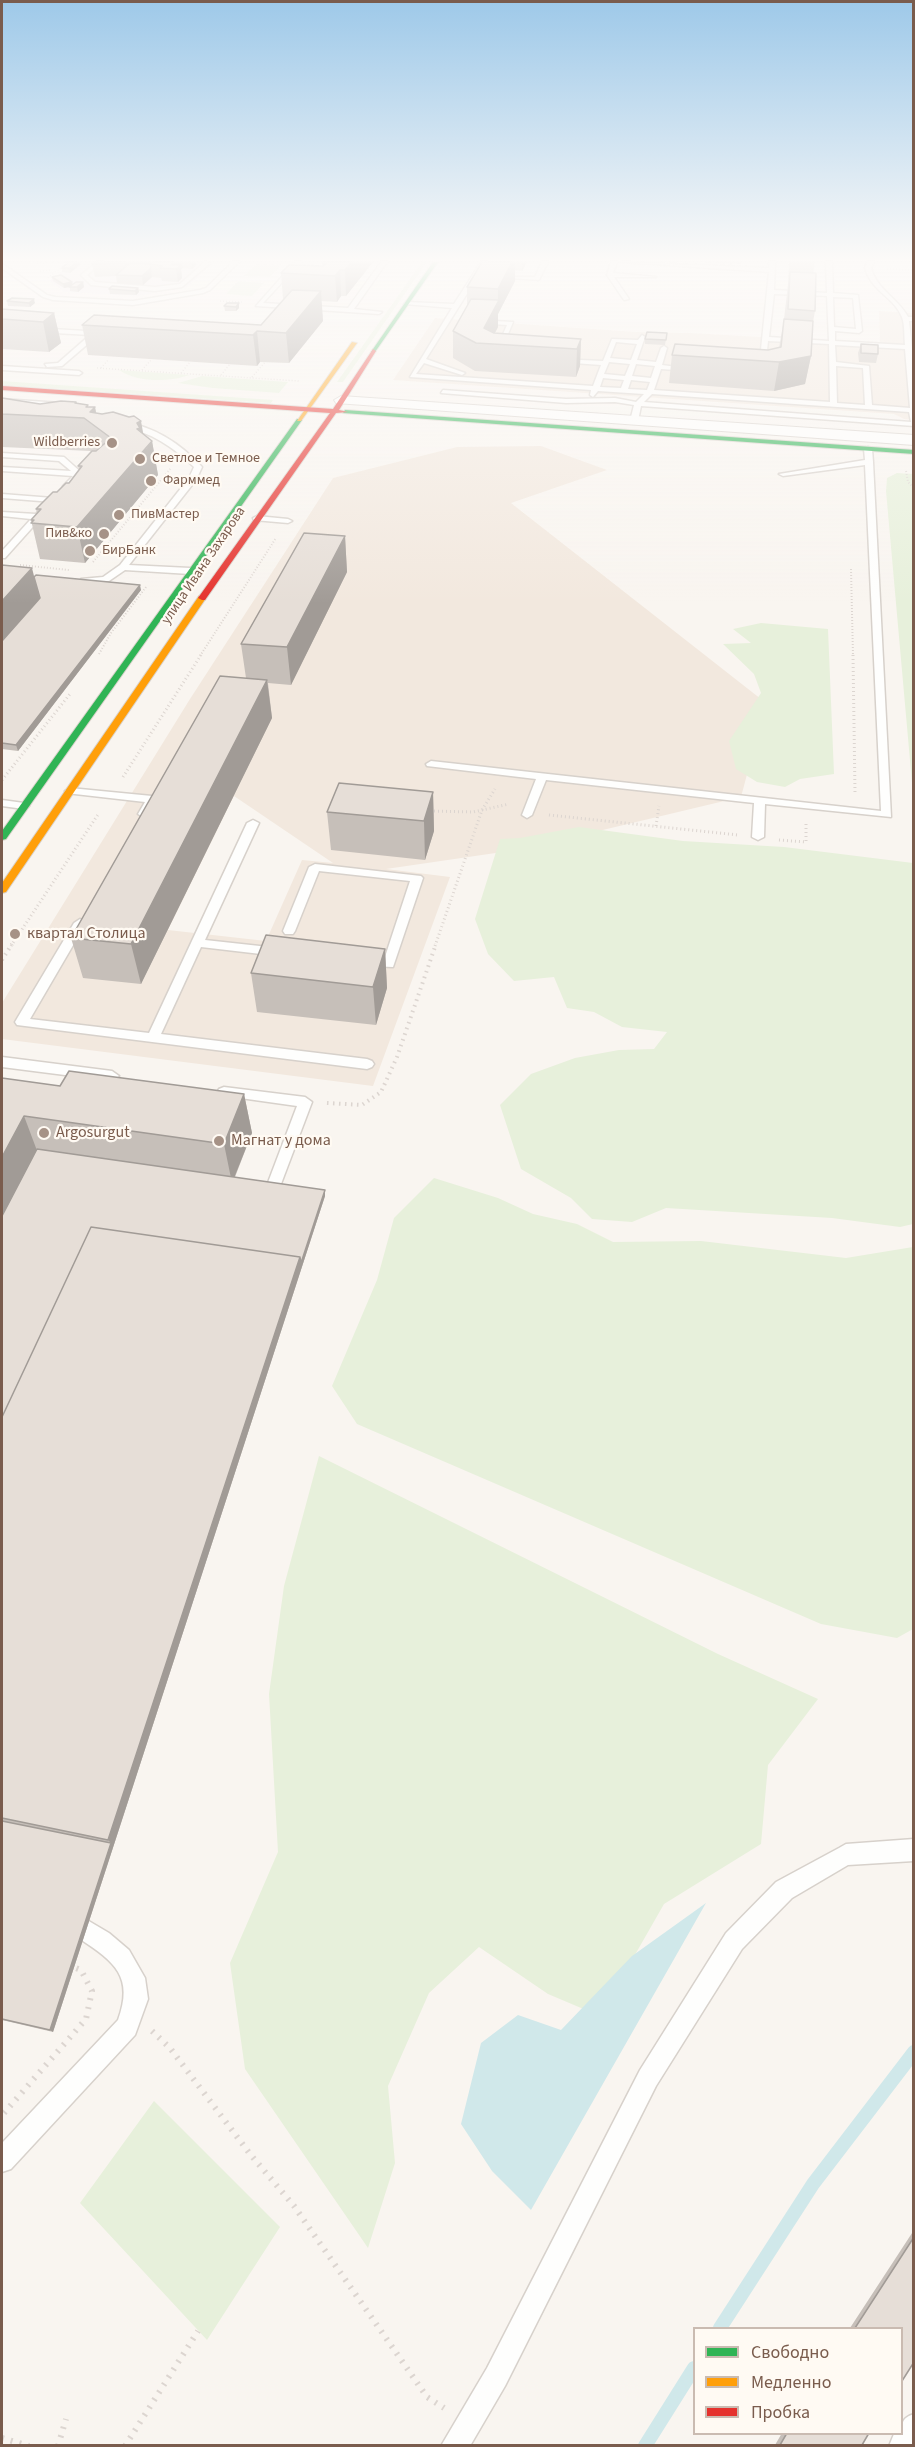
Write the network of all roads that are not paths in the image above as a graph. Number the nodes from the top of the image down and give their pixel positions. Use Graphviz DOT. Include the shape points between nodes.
graph roads {
  1 [pos="329,376"];
  2 [pos="357,376"];
  3 [pos="415,376"];
  4 [pos="471,376"];
  5 [pos="600,376"];
  6 [pos="603,376"];
  7 [pos="655,376"];
  8 [pos="833,376"];
  9 [pos="867,376"];
  10 [pos="910,376"];
  11 [pos="628,378"];
  12 [pos="7,379"];
  13 [pos="654,380"];
  14 [pos="485,381"];
  15 [pos="2,388"];
  16 [pos="596,388"];
  17 [pos="624,390"];
  18 [pos="443,392"];
  19 [pos="650,392"];
  20 [pos="591,400"];
  21 [pos="2,401"];
  22 [pos="310,404"];
  23 [pos="638,404"];
  24 [pos="66,405"];
  25 [pos="834,405"];
  26 [pos="337,406"];
  27 [pos="869,407"];
  28 [pos="913,410"];
  29 [pos="634,421"];
  30 [pos="914,422"];
  31 [pos="115,423"];
  32 [pos="914,440"];
  33 [pos="914,452"];
  34 [pos="2,455"];
  35 [pos="869,455"];
  36 [pos="2,470"];
  37 [pos="79,474"];
  38 [pos="783,474"];
  39 [pos="2,496"];
  40 [pos="53,500"];
  41 [pos="2,514"];
  42 [pos="37,517"];
  43 [pos="257,518"];
  44 [pos="288,521"];
  45 [pos="3,553"];
  46 [pos="123,567"];
  47 [pos="139,568"];
  48 [pos="190,571"];
  49 [pos="124,579"];
  50 [pos="70,580"];
  51 [pos="431,764"];
  52 [pos="542,776"];
  53 [pos="70,791"];
  54 [pos="760,800"];
  55 [pos="2,803"];
  56 [pos="24,806"];
  57 [pos="527,815"];
  58 [pos="253,823"];
  59 [pos="134,830"];
  60 [pos="2,837"];
  61 [pos="758,837"];
  62 [pos="2,890"];
  63 [pos="87,911"];
  64 [pos="289,931"];
  65 [pos="198,943"];
  66 [pos="288,953"];
  67 [pos="355,961"];
  68 [pos="153,1038"];
  69 [pos="2,1062"];
  70 [pos="368,1064"];
  71 [pos="130,1079"];
  72 [pos="211,1090"];
  73 [pos="263,1216"];
  74 [pos="914,1850"];
  75 [pos="49,1912"];
  76 [pos="2,2160"];
  77 [pos="914,2427"];
  78 [pos="461,2434"];
  79 [pos="902,2445"];
  1 -- 22 [label="main road, улица Ивана Захарова"];
  2 -- 26 [label="main road, улица Ивана Захарова"];
  3 -- 14 [label="lane"];
  4 -- 14 [label="lane"];
  5 -- 16 [label="lane"];
  6 -- 11 [label="lane"];
  7 -- 13 [label="lane"];
  8 -- 25 [label="lane"];
  9 -- 27 [label="lane"];
  10 -- 28 [label="lane"];
  11 -- 13 [label="lane"];
  11 -- 17 [label="lane"];
  12 -- 22 [label="main road"];
  13 -- 19 [label="lane"];
  14 -- 16 [label="lane"];
  15 -- 22 [label="main road"];
  16 -- 17 [label="lane"];
  16 -- 20 [label="lane"];
  17 -- 19 [label="lane"];
  18 -- 20 [label="lane"];
  19 -- 23 [label="lane"];
  19 -- 25 [label="lane"];
  20 -- 23 [label="lane"];
  21 -- 24 [label="lane"];
  22 -- 26 [label="main road"];
  22 -- 48 [label="main road, улица Ивана Захарова"];
  23 -- 29 [label="lane"];
  23 -- 30 [label="lane"];
  25 -- 27 [label="lane"];
  26 -- 29 [label="street"];
  26 -- 35 [label="main road"];
  26 -- 43 [label="main road, улица Ивана Захарова"];
  27 -- 28 [label="lane"];
  28 -- 30 [label="lane"];
  29 -- 32 [label="street"];
  31 -- 46 [label="lane" via="147,429 198,467"];
  33 -- 35 [label="main road"];
  34 -- 37 [label="lane" via="60,459"];
  35 -- 38 [label="lane"];
  35 -- 54 [label="lane" via="887,815"];
  36 -- 37 [label="lane"];
  37 -- 40 [label="lane"];
  39 -- 40 [label="lane"];
  40 -- 42 [label="lane"];
  41 -- 42 [label="lane"];
  42 -- 45 [label="lane"];
  43 -- 44 [label="lane"];
  43 -- 53 [label="main road, улица Ивана Захарова"];
  46 -- 47 [label="lane"];
  46 -- 50 [label="lane" via="100,582"];
  47 -- 48 [label="lane"];
  47 -- 49 [label="lane"];
  48 -- 56 [label="main road, улица Ивана Захарова"];
  51 -- 52 [label="lane"];
  52 -- 54 [label="lane"];
  52 -- 57 [label="lane"];
  53 -- 59 [label="lane" via="152,799"];
  53 -- 62 [label="main road, улица Ивана Захарова"];
  54 -- 61 [label="lane"];
  55 -- 56 [label="lane"];
  56 -- 60 [label="main road, улица Ивана Захарова"];
  58 -- 65 [label="lane"];
  63 -- 68 [label="lane" via="22,1022"];
  64 -- 67 [label="lane" via="315,867 417,878 389,964"];
  65 -- 66 [label="lane"];
  65 -- 68 [label="lane"];
  68 -- 70 [label="lane"];
  69 -- 71 [label="lane"];
  72 -- 73 [label="lane" via="304,1102"];
  74 -- 78 [label="lane" via="846,1855 784,1890 734,1941 648,2078 496,2377"];
  75 -- 76 [label="lane" via="60,1914 99,1938 126,1962 137,1991 127,2027"];
  77 -- 79 [label="lane"];
}
